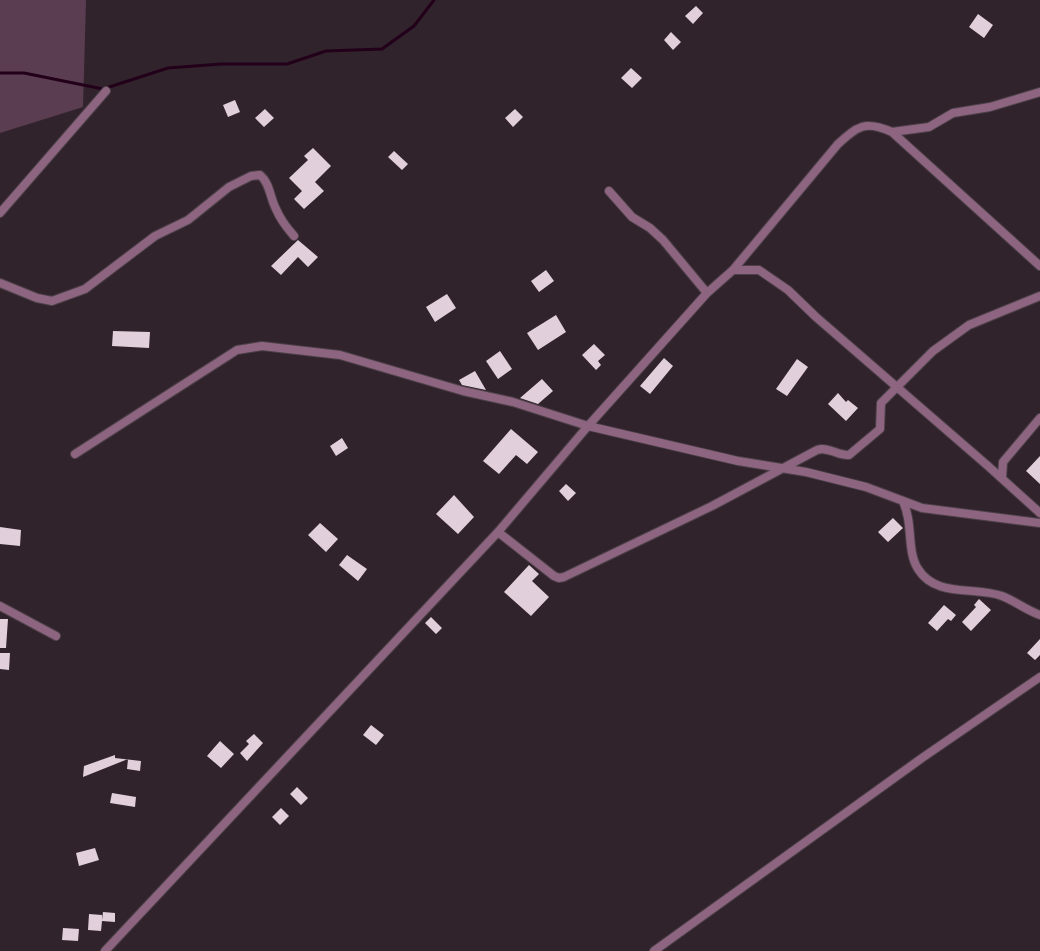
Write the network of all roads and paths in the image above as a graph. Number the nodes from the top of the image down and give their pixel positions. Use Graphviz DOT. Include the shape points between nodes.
graph roads {
  1 [pos="106,91"];
  2 [pos="1040,92"];
  3 [pos="892,132"];
  4 [pos="609,191"];
  5 [pos="0,213"];
  6 [pos="294,236"];
  7 [pos="1040,266"];
  8 [pos="733,270"];
  9 [pos="0,283"];
  10 [pos="706,293"];
  11 [pos="1040,296"];
  12 [pos="896,387"];
  13 [pos="1040,418"];
  14 [pos="588,426"];
  15 [pos="75,454"];
  16 [pos="1003,462"];
  17 [pos="988,466"];
  18 [pos="783,469"];
  19 [pos="1002,478"];
  20 [pos="903,501"];
  21 [pos="1040,513"];
  22 [pos="1040,523"];
  23 [pos="498,532"];
  24 [pos="0,606"];
  25 [pos="1040,615"];
  26 [pos="56,636"];
  27 [pos="1040,677"];
  28 [pos="106,951"];
  29 [pos="654,951"];
  1 -- 5 [label="street"];
  2 -- 3 [label="street" via="990,107 953,113 929,127"];
  3 -- 7 [label="street"];
  3 -- 8 [label="street" via="879,126 867,125 856,129 838,144"];
  4 -- 10 [label="street" via="632,217 663,240"];
  6 -- 9 [label="street" via="279,215 265,179 260,175 251,176 230,187 188,220 155,236 85,288 74,293 52,301 37,298"];
  8 -- 10 [label="street"];
  8 -- 12 [label="street" via="759,270 788,290"];
  10 -- 14 [label="street"];
  11 -- 12 [label="street" via="969,325 932,351"];
  12 -- 17 [label="street"];
  12 -- 18 [label="street" via="881,402 880,429 854,452 844,456 821,449"];
  13 -- 16 [label="street"];
  14 -- 15 [label="street" via="513,402 463,391 340,354 262,346 237,350"];
  14 -- 18 [label="street" via="669,446"];
  14 -- 23 [label="street"];
  16 -- 17 [label="street"];
  16 -- 19 [label="street"];
  17 -- 19 [label="street"];
  18 -- 20 [label="street" via="866,487"];
  18 -- 23 [label="street" via="564,578 554,576"];
  19 -- 21 [label="street"];
  20 -- 22 [label="street" via="922,508"];
  20 -- 25 [label="street" via="908,516 912,554 917,568 925,578 948,588 997,594 1029,612"];
  23 -- 28 [label="street"];
  24 -- 26 [label="street"];
  27 -- 29 [label="street" via="922,758"];
}
